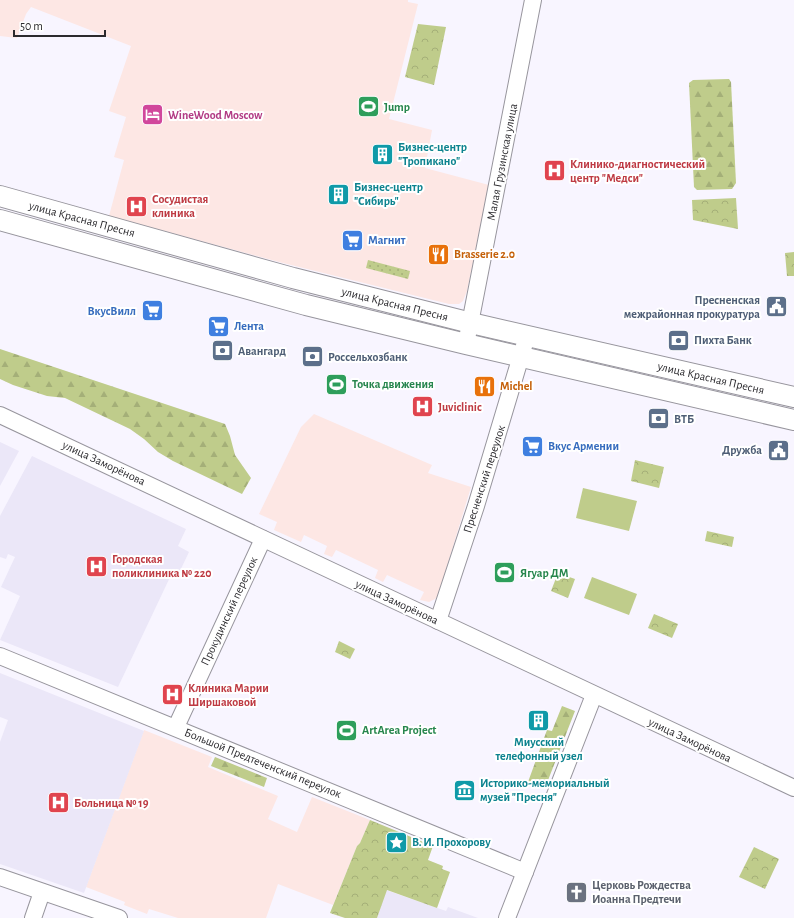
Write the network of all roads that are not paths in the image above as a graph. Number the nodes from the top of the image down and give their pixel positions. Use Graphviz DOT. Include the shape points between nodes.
graph roads {
  1 [pos="533,0"];
  2 [pos="0,196"];
  3 [pos="0,220"];
  4 [pos="471,323"];
  5 [pos="527,336"];
  6 [pos="466,344"];
  7 [pos="521,356"];
  8 [pos="794,397"];
  9 [pos="0,415"];
  10 [pos="792,420"];
  11 [pos="263,539"];
  12 [pos="438,621"];
  13 [pos="0,656"];
  14 [pos="594,695"];
  15 [pos="176,727"];
  16 [pos="794,788"];
  17 [pos="525,872"];
  18 [pos="0,877"];
  19 [pos="42,892"];
  20 [pos="33,918"];
  21 [pos="119,918"];
  22 [pos="507,918"];
  1 -- 4 [label="street, Малая Грузинская улица"];
  2 -- 4 [label="main road, улица Красная Пресня" via="287,276"];
  3 -- 6 [label="main road, улица Красная Пресня" via="306,305"];
  4 -- 5 [label="main road, улица Красная Пресня"];
  4 -- 6 [label="street, Малая Грузинская улица"];
  5 -- 7 [label="street, Пресненский переулок"];
  5 -- 8 [label="main road, улица Красная Пресня"];
  6 -- 7 [label="main road, улица Красная Пресня"];
  7 -- 10 [label="main road, улица Красная Пресня"];
  7 -- 12 [label="street, Пресненский переулок"];
  9 -- 11 [label="street, улица Заморёнова"];
  11 -- 12 [label="street, улица Заморёнова"];
  11 -- 15 [label="street, Прокудинский переулок"];
  12 -- 14 [label="street, улица Заморёнова"];
  13 -- 15 [label="street, Большой Предтеченский переулок"];
  14 -- 16 [label="street, улица Заморёнова"];
  14 -- 17 [label="street"];
  15 -- 17 [label="street, Большой Предтеченский переулок"];
  17 -- 22 [label="street"];
  18 -- 19 [label="street"];
  19 -- 20 [label="street"];
  19 -- 21 [label="street"];
}
